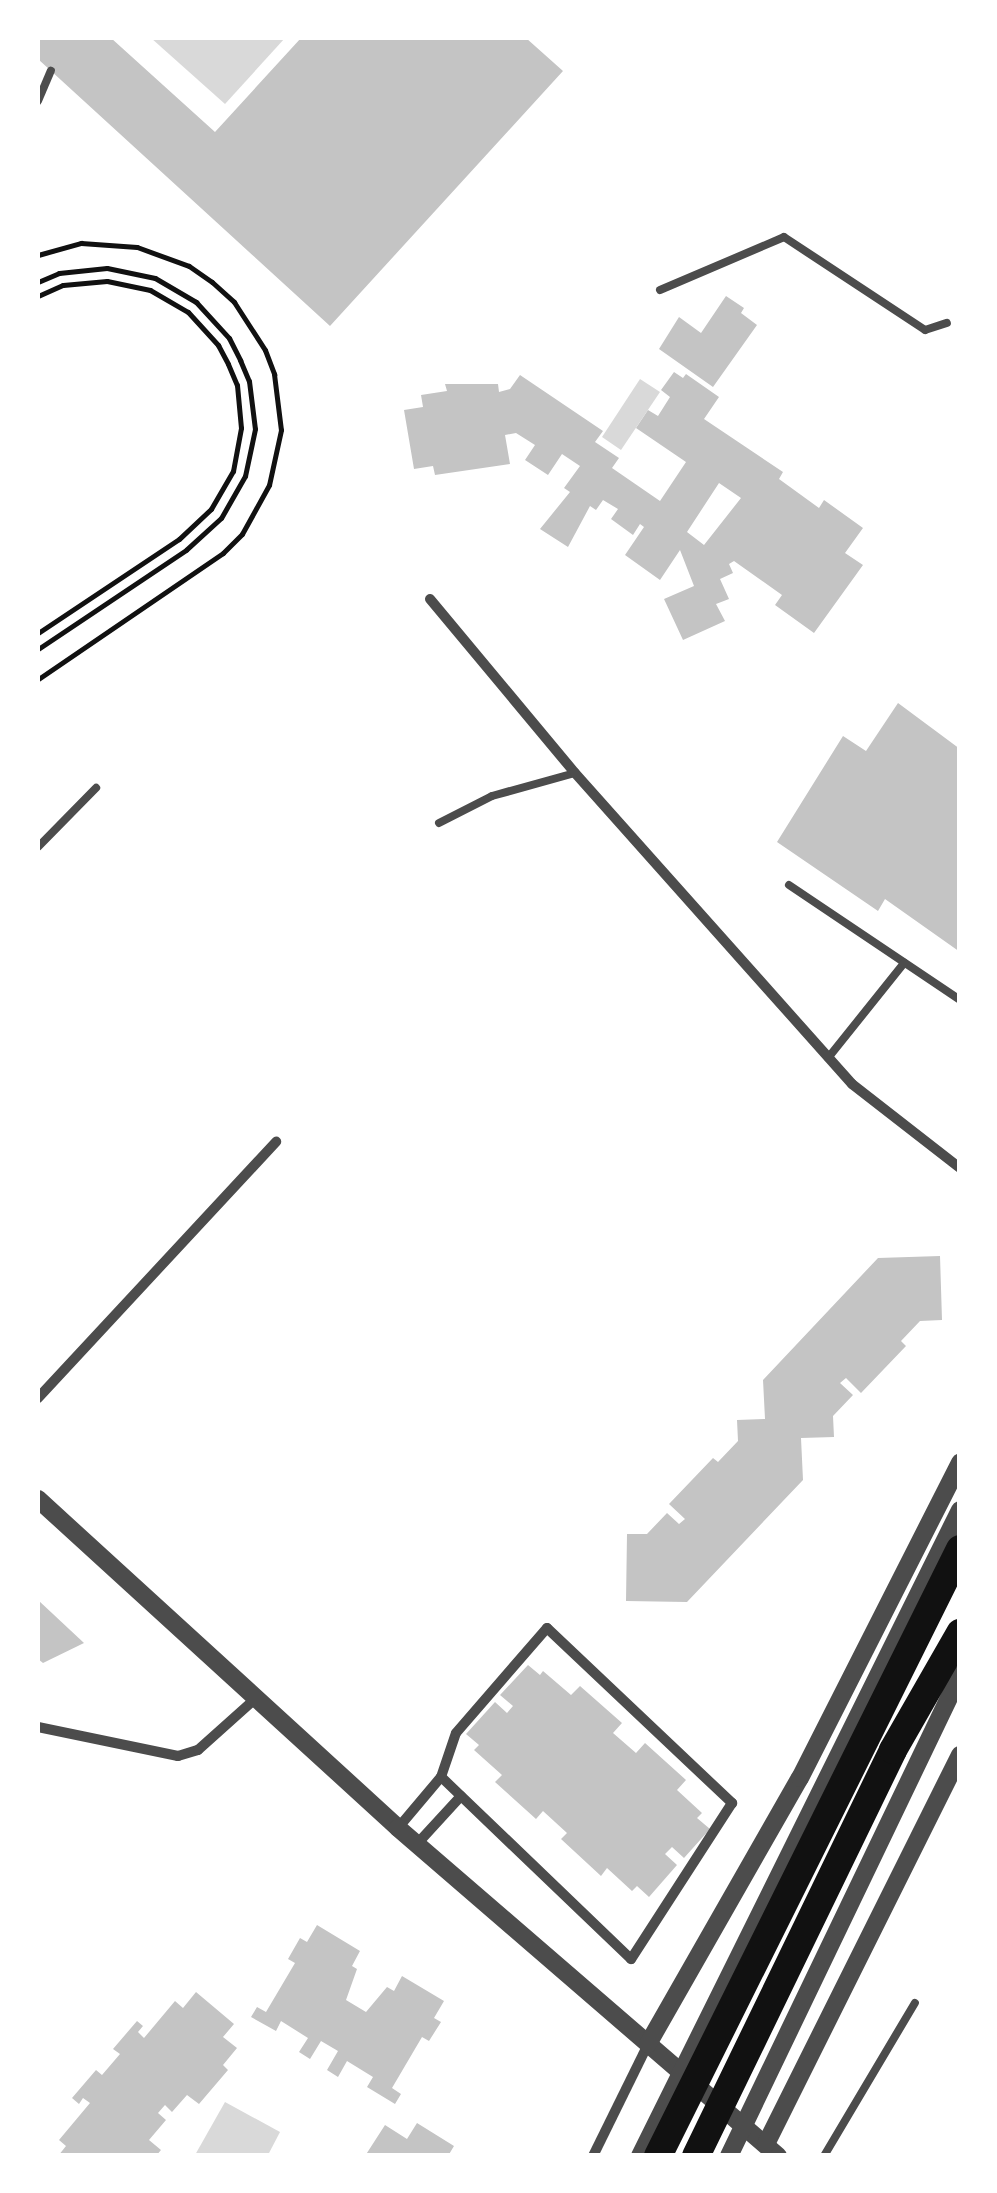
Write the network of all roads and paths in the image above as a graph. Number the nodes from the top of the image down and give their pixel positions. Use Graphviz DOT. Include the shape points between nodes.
graph roads {
  1 [pos="51,71"];
  2 [pos="38,101"];
  3 [pos="38,254"];
  4 [pos="38,282"];
  5 [pos="660,290"];
  6 [pos="38,296"];
  7 [pos="947,323"];
  8 [pos="430,599"];
  9 [pos="38,634"];
  10 [pos="38,649"];
  11 [pos="38,679"];
  12 [pos="575,773"];
  13 [pos="96,788"];
  14 [pos="440,824"];
  15 [pos="38,847"];
  16 [pos="789,884"];
  17 [pos="904,962"];
  18 [pos="960,1000"];
  19 [pos="828,1058"];
  20 [pos="276,1142"];
  21 [pos="960,1168"];
  22 [pos="38,1398"];
  23 [pos="960,1462"];
  24 [pos="38,1498"];
  25 [pos="960,1510"];
  26 [pos="960,1550"];
  27 [pos="960,1633"];
  28 [pos="960,1674"];
  29 [pos="254,1700"];
  30 [pos="38,1726"];
  31 [pos="960,1755"];
  32 [pos="442,1777"];
  33 [pos="461,1796"];
  34 [pos="398,1828"];
  35 [pos="417,1844"];
  36 [pos="914,2003"];
  37 [pos="648,2044"];
  38 [pos="772,2150"];
  39 [pos="593,2156"];
  40 [pos="640,2156"];
  41 [pos="658,2156"];
  42 [pos="696,2156"];
  43 [pos="729,2156"];
  44 [pos="824,2156"];
  1 -- 2 [label="lane"];
  3 -- 11 [label="path" via="81,244 138,246 212,282 264,350 281,430 270,485 224,554"];
  4 -- 10 [label="path" via="107,268 155,278 196,302 230,338 249,381 254,429 245,476 222,518 186,550"];
  5 -- 7 [label="lane" via="784,237 925,330"];
  6 -- 9 [label="path" via="63,285 107,280 150,290 188,312 228,364 242,428 233,472 212,510"];
  8 -- 12 [label="street"];
  12 -- 14 [label="lane" via="492,796"];
  12 -- 19 [label="street"];
  13 -- 15 [label="lane"];
  16 -- 17 [label="lane"];
  17 -- 18 [label="lane"];
  17 -- 19 [label="lane"];
  19 -- 21 [label="street"];
  20 -- 22 [label="street"];
  23 -- 37 [label="street" via="800,1778"];
  24 -- 29 [label="street"];
  25 -- 40 [label="street"];
  26 -- 41 [label="highway"];
  27 -- 42 [label="highway" via="893,1750"];
  28 -- 43 [label="street"];
  29 -- 30 [label="street" via="198,1750 178,1756"];
  29 -- 34 [label="street"];
  31 -- 38 [label="street"];
  32 -- 33 [label="street"];
  32 -- 33 [label="street" via="456,1733 547,1628 732,1803 631,1959"];
  32 -- 34 [label="street"];
  33 -- 35 [label="street"];
  34 -- 35 [label="street"];
  35 -- 37 [label="street"];
  36 -- 44 [label="lane"];
  37 -- 38 [label="street"];
  37 -- 39 [label="street"];
}
